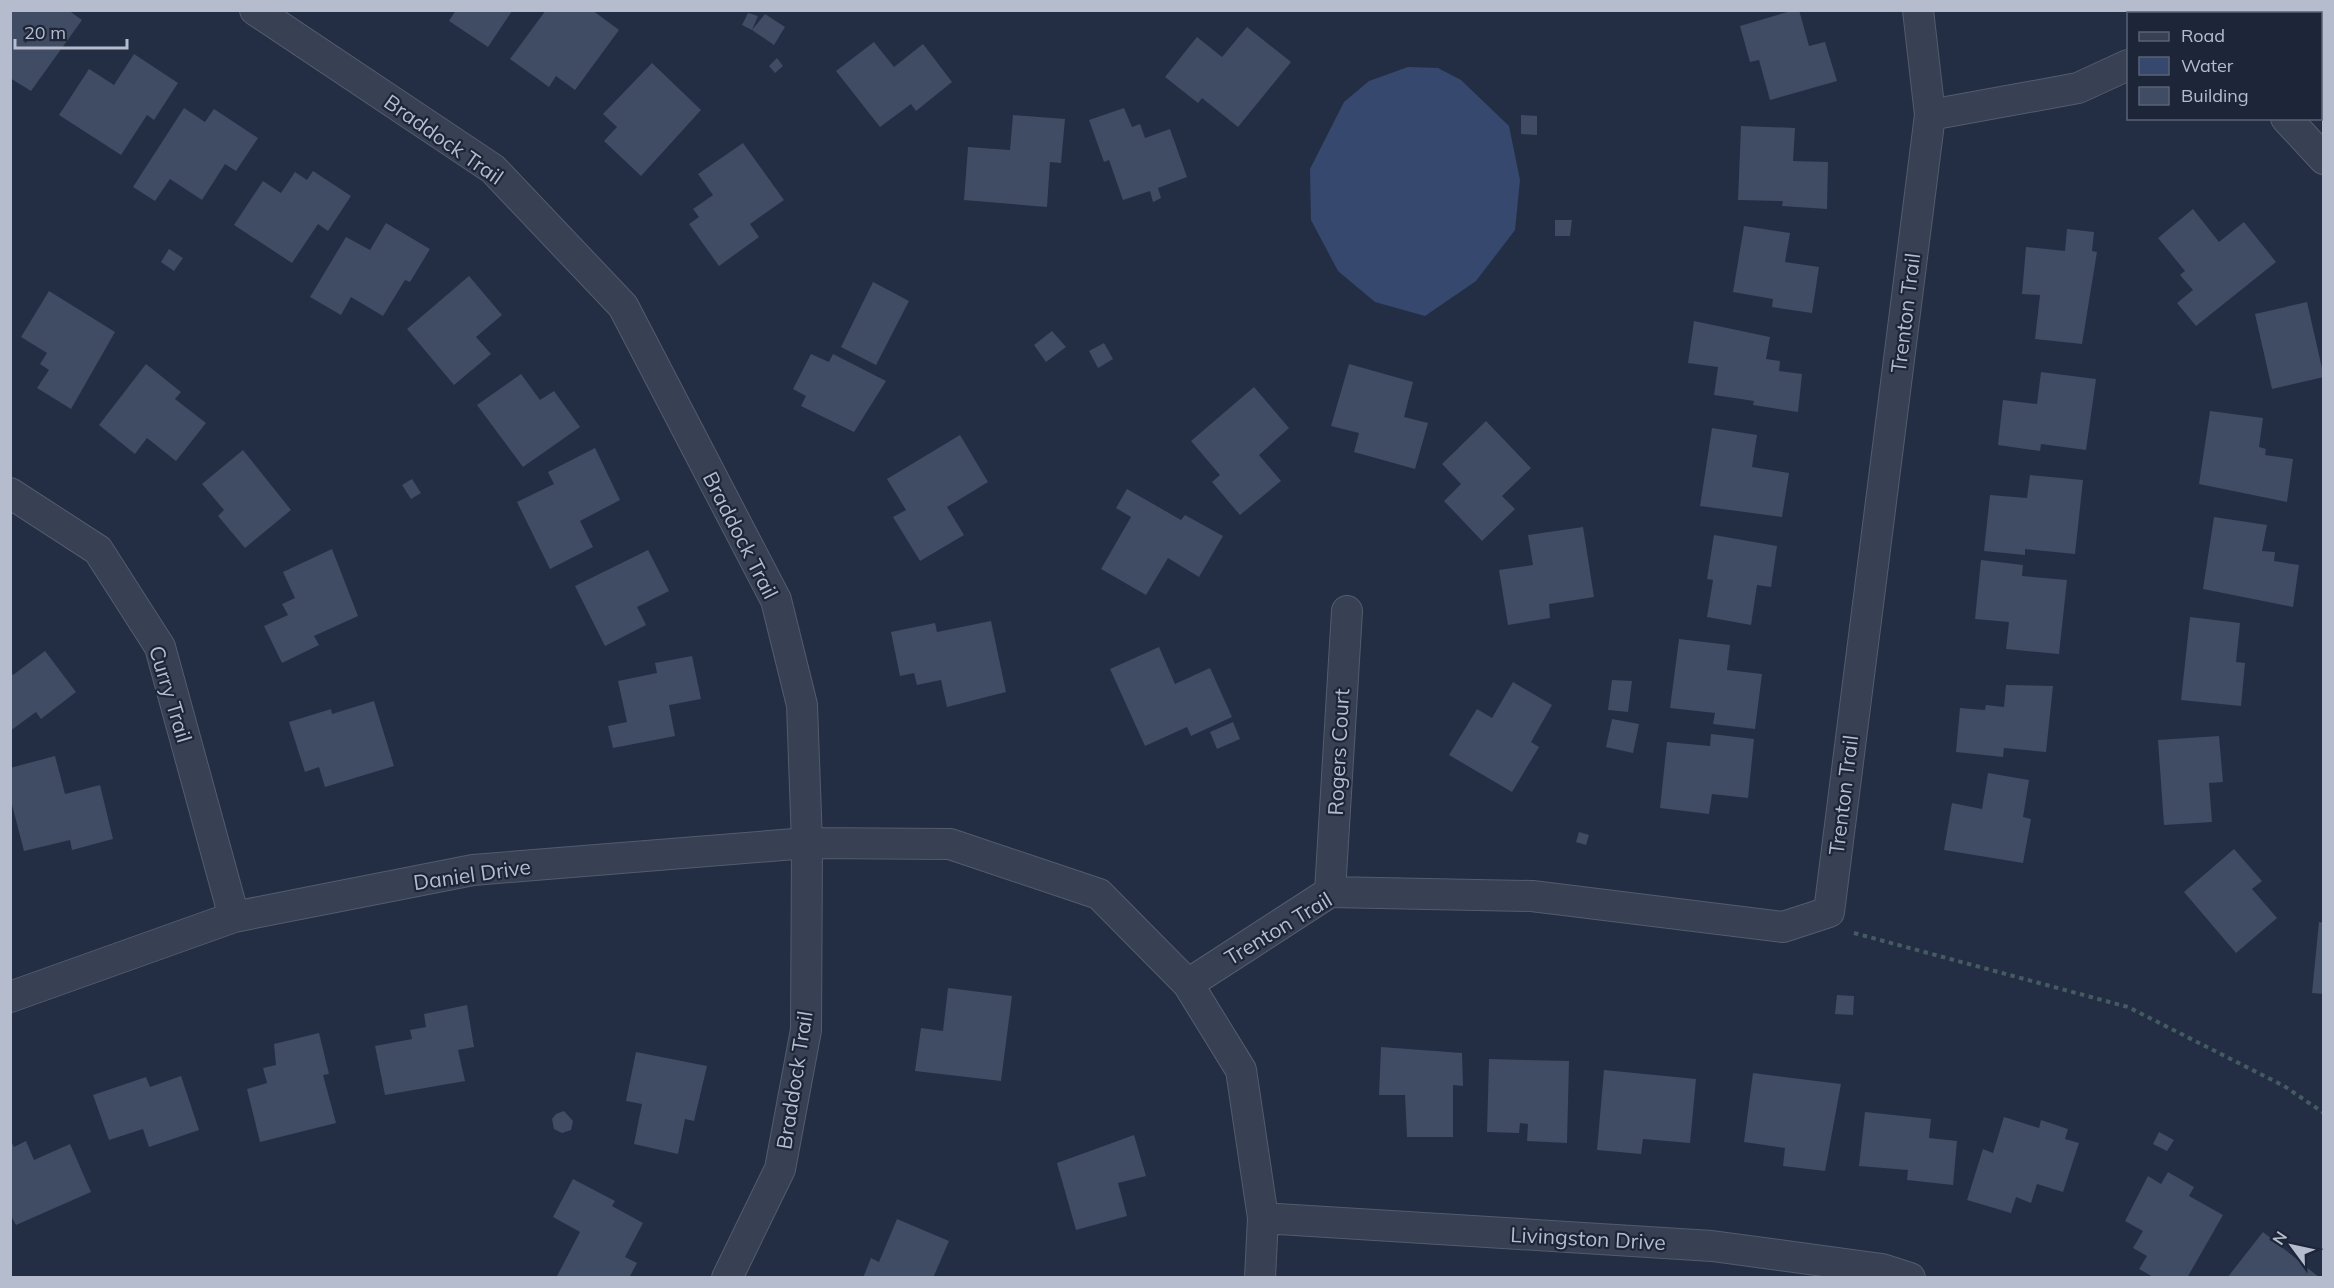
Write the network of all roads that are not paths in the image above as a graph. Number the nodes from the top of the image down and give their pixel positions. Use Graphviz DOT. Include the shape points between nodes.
graph roads {
  1 [pos="255,10"];
  2 [pos="1918,10"];
  3 [pos="2127,64"];
  4 [pos="1930,115"];
  5 [pos="2288,120"];
  6 [pos="2324,159"];
  7 [pos="10,493"];
  8 [pos="1347,611"];
  9 [pos="807,843"];
  10 [pos="1330,892"];
  11 [pos="234,917"];
  12 [pos="1188,984"];
  13 [pos="10,997"];
  14 [pos="1263,1218"];
  15 [pos="727,1278"];
  16 [pos="1260,1278"];
  17 [pos="1910,1278"];
  1 -- 9 [label="street, Braddock Trail" via="493,169 623,306 776,600 802,705"];
  2 -- 4 [label="street, Trenton Trail"];
  3 -- 4 [label="street" via="2078,88"];
  4 -- 10 [label="street, Trenton Trail" via="1828,912 1783,927 1532,896"];
  5 -- 6 [label="street"];
  7 -- 11 [label="street, Curry Trail" via="98,550 160,647"];
  8 -- 10 [label="street, Rogers Court"];
  9 -- 11 [label="street, Daniel Drive" via="473,870"];
  9 -- 12 [label="street, Daniel Drive" via="950,844 1099,894"];
  9 -- 15 [label="street, Braddock Trail" via="806,1030 780,1169"];
  10 -- 12 [label="street, Trenton Trail"];
  11 -- 13 [label="street, Daniel Drive"];
  12 -- 14 [label="street, Daniel Drive" via="1241,1070"];
  14 -- 16 [label="street, Daniel Drive"];
  14 -- 17 [label="street, Livingston Drive" via="1712,1246 1882,1269"];
}
